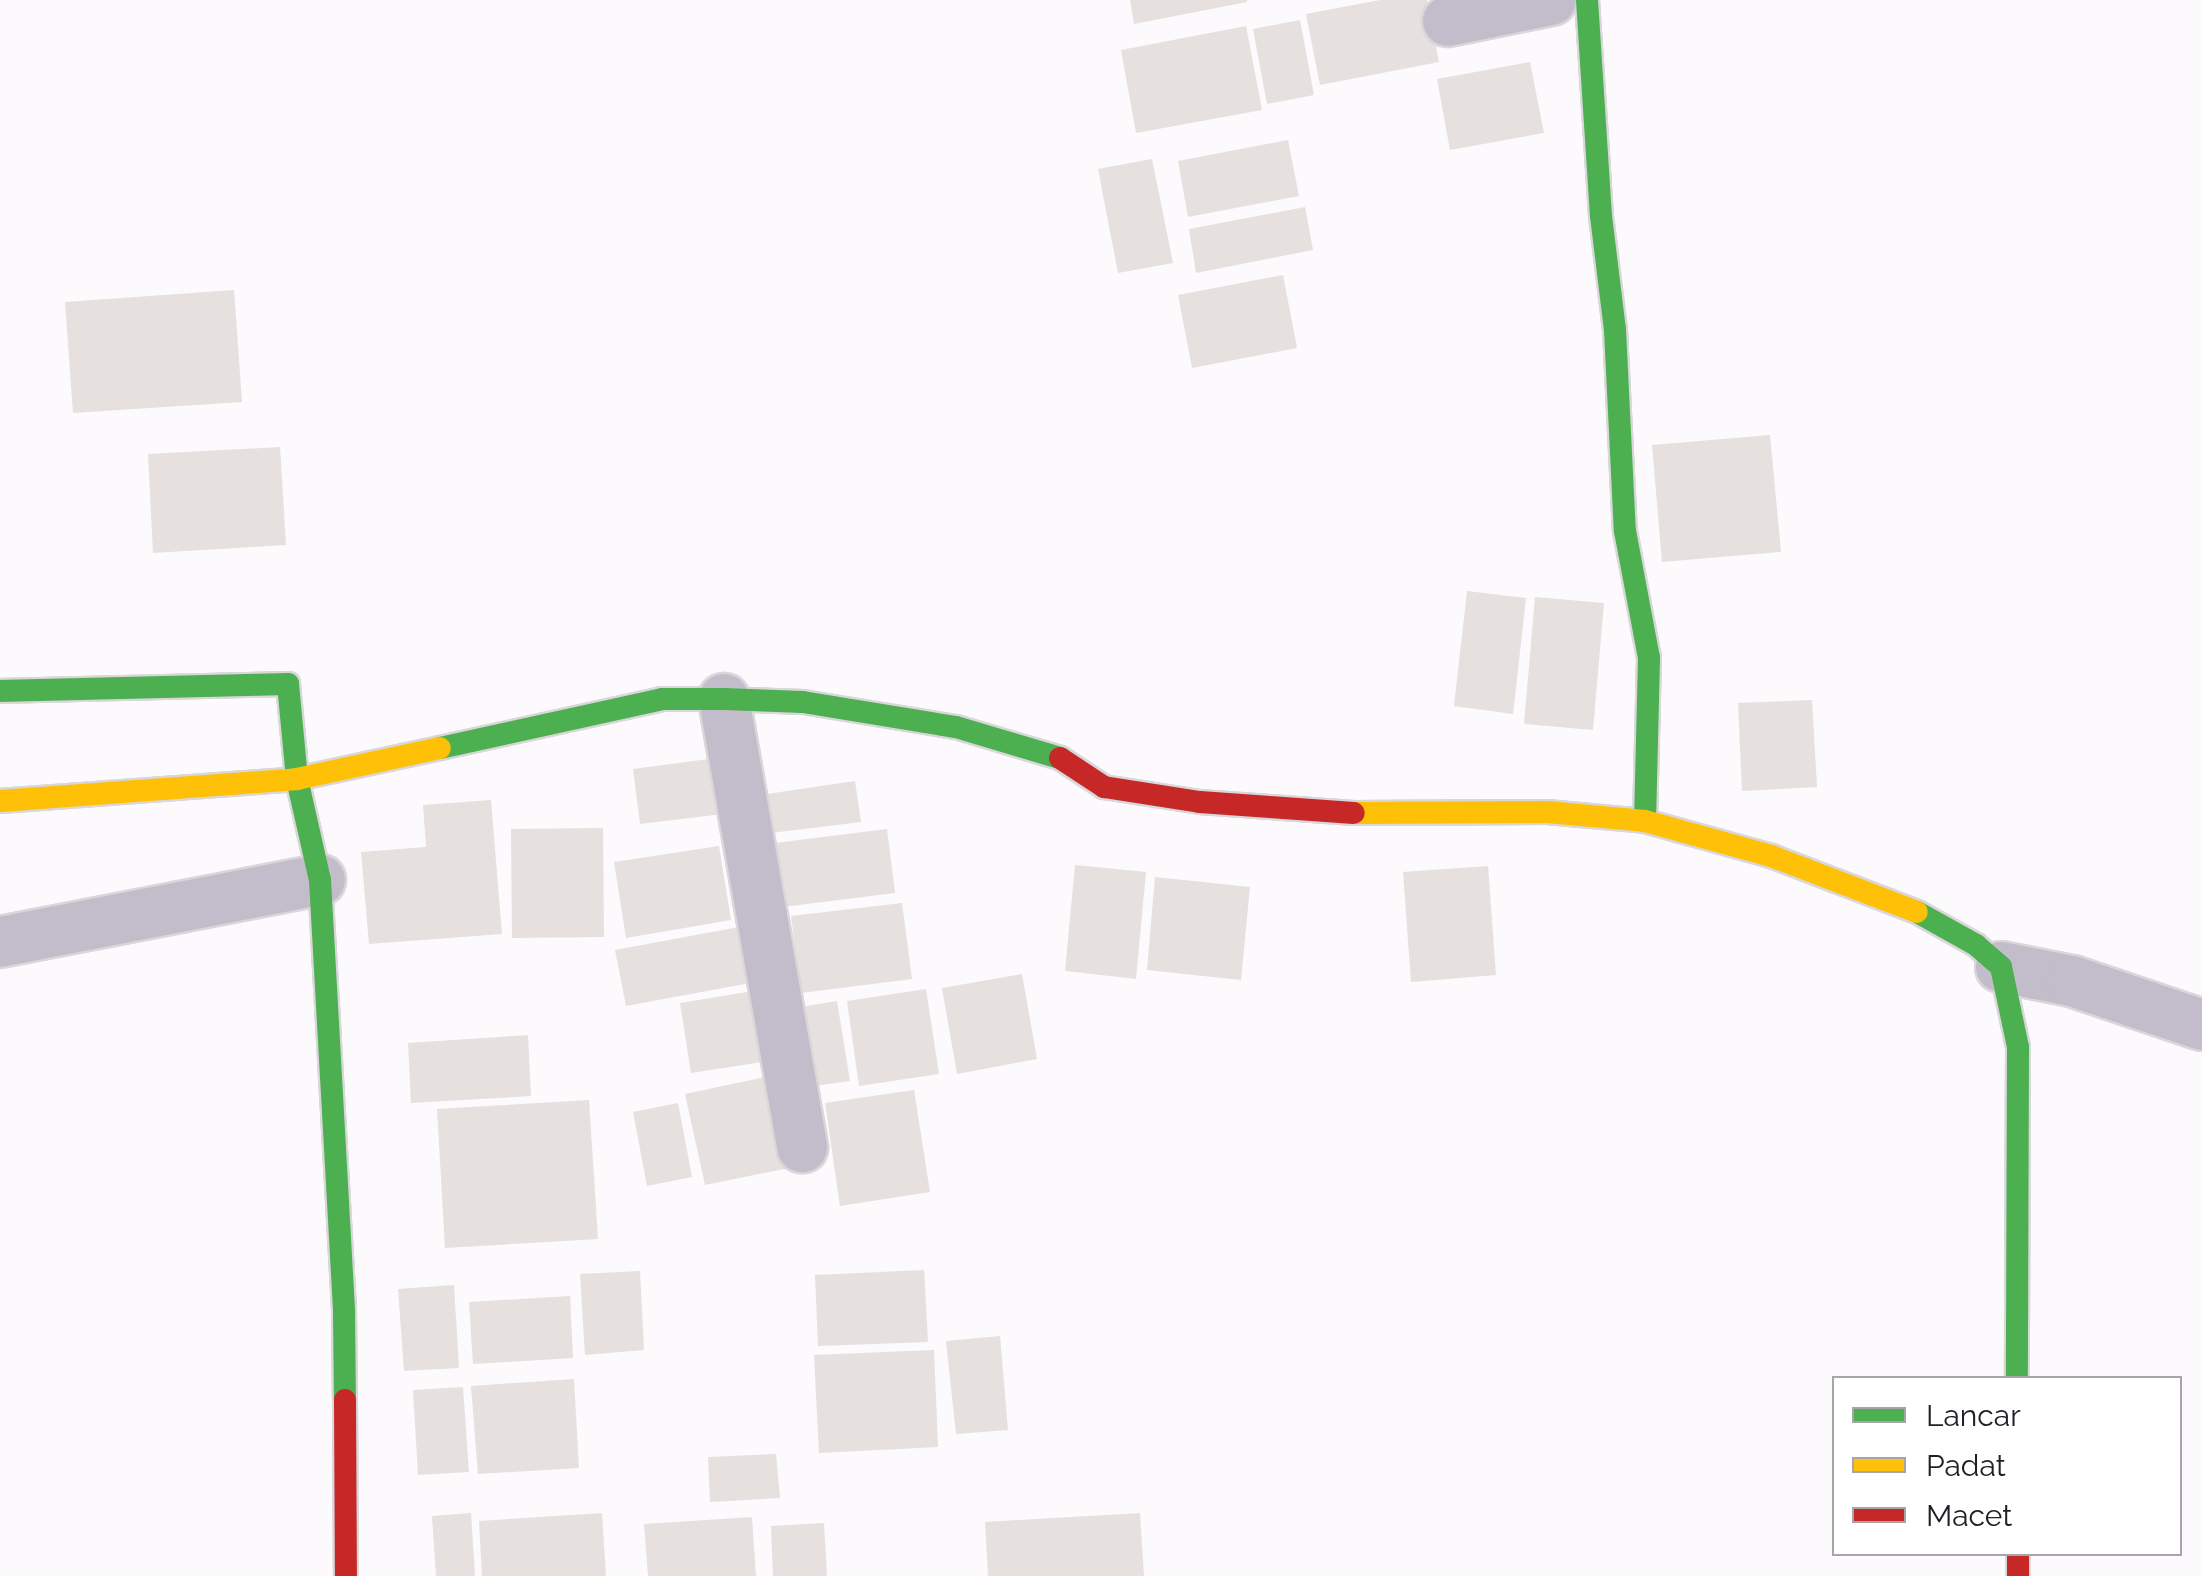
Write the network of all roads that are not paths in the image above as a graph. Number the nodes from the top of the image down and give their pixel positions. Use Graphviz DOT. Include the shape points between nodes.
graph roads {
  1 [pos="1551,0"];
  2 [pos="1587,0"];
  3 [pos="1448,21"];
  4 [pos="0,691"];
  5 [pos="724,699"];
  6 [pos="297,778"];
  7 [pos="0,801"];
  8 [pos="1645,822"];
  9 [pos="320,880"];
  10 [pos="0,942"];
  11 [pos="2002,967"];
  12 [pos="2202,1025"];
  13 [pos="802,1147"];
  14 [pos="2017,1376"];
  15 [pos="346,1576"];
  1 -- 3 [label="street"];
  2 -- 8 [label="street" via="1625,531 1649,658"];
  4 -- 6 [label="street" via="288,684"];
  5 -- 6 [label="street" via="662,699"];
  5 -- 8 [label="street" via="802,702 956,726 1059,758 1104,787 1200,802 1318,812 1547,812"];
  5 -- 13 [label="street"];
  6 -- 7 [label="street"];
  6 -- 9 [label="street"];
  8 -- 11 [label="street" via="1771,856 1924,914"];
  9 -- 10 [label="street"];
  9 -- 15 [label="street" via="344,1311"];
  11 -- 12 [label="street" via="2072,981"];
  11 -- 14 [label="street" via="2018,1047"];
}
